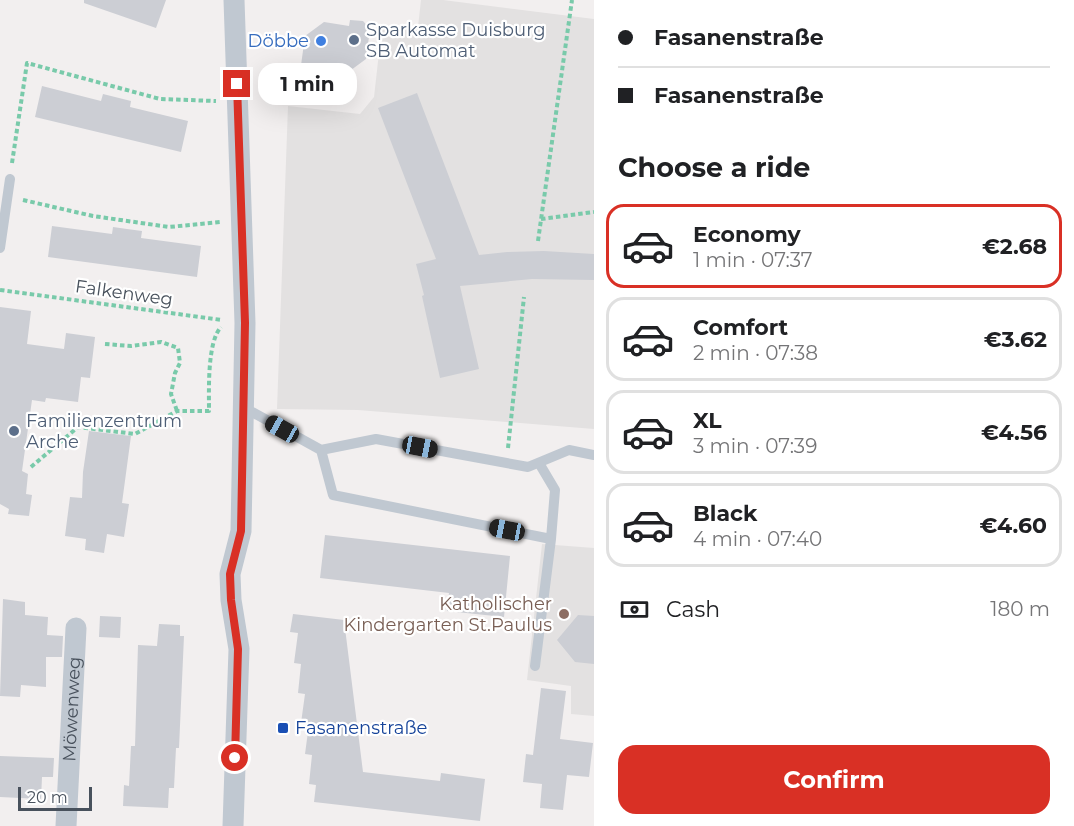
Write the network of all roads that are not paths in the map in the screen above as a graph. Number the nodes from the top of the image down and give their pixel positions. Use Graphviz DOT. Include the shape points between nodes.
graph roads {
  1 [pos="234,0"];
  2 [pos="10,179"];
  3 [pos="0,248"];
  4 [pos="243,407"];
  5 [pos="321,450"];
  6 [pos="594,455"];
  7 [pos="539,463"];
  8 [pos="550,538"];
  9 [pos="76,628"];
  10 [pos="534,666"];
  11 [pos="66,826"];
  12 [pos="233,826"];
  1 -- 4 [label="street" via="245,323"];
  2 -- 3 [label="lane"];
  4 -- 5 [label="lane"];
  4 -- 12 [label="street" via="241,531 230,574 238,649"];
  5 -- 7 [label="lane" via="376,439 528,467"];
  5 -- 8 [label="lane" via="333,495"];
  6 -- 7 [label="lane" via="569,450"];
  7 -- 8 [label="lane" via="555,490"];
  8 -- 10 [label="lane"];
  9 -- 11 [label="street, Möwenweg"];
}
